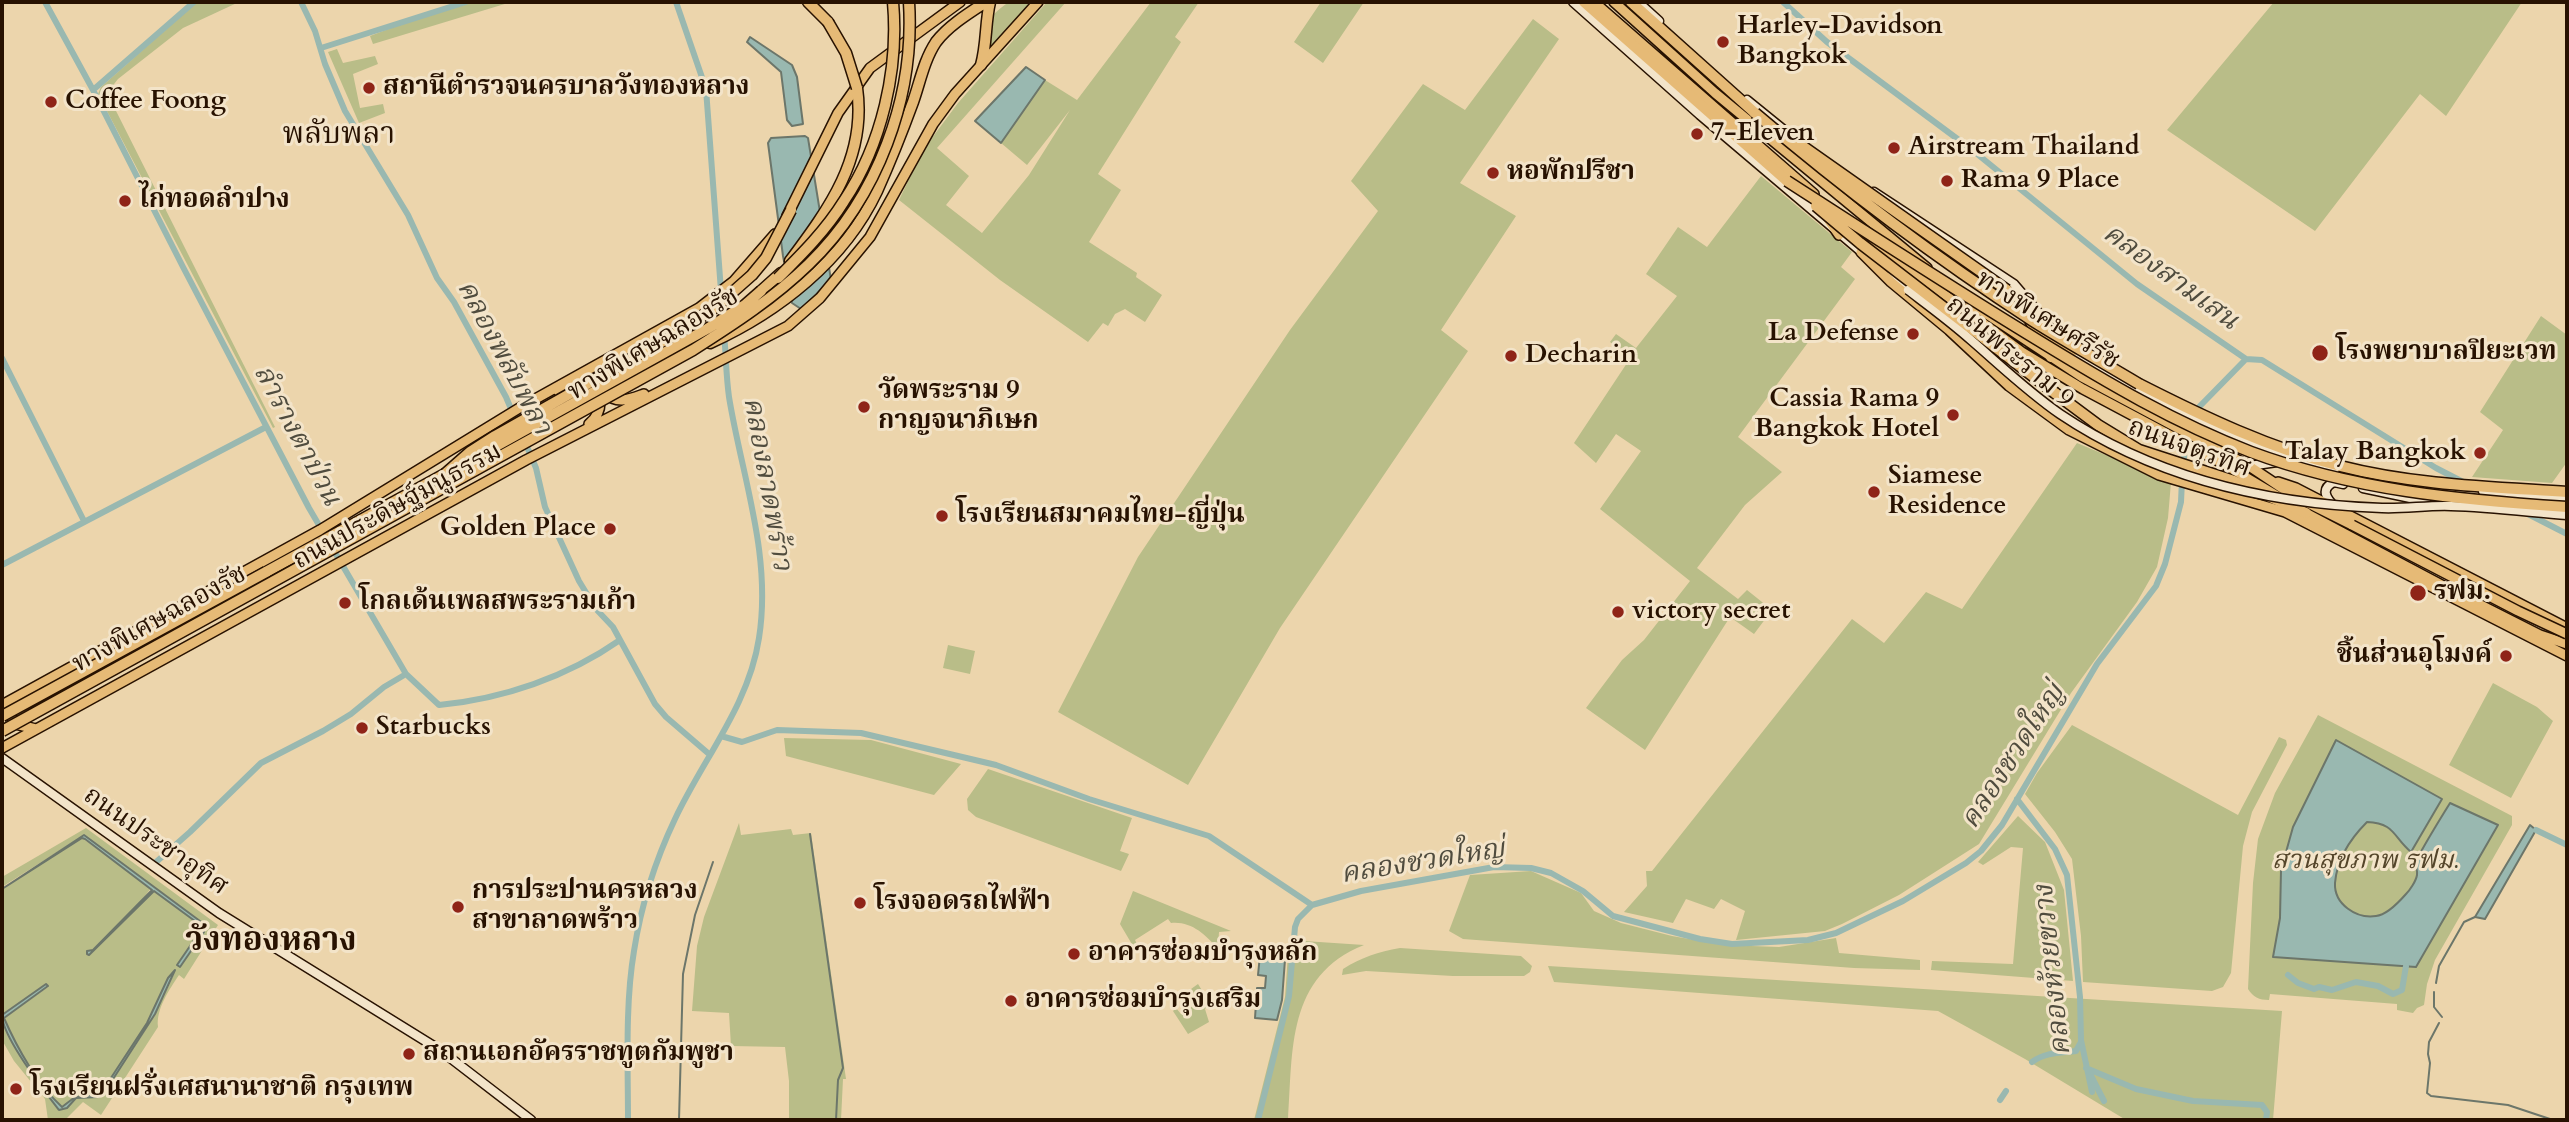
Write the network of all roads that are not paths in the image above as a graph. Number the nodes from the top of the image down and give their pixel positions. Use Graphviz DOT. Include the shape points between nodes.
graph roads {
  1 [pos="808,2"];
  2 [pos="893,2"];
  3 [pos="909,2"];
  4 [pos="960,2"];
  5 [pos="988,2"];
  6 [pos="1038,2"];
  7 [pos="1573,2"];
  8 [pos="1584,2"];
  9 [pos="1594,2"];
  10 [pos="1614,2"];
  11 [pos="1631,2"];
  12 [pos="1638,2"];
  13 [pos="981,65"];
  14 [pos="1755,113"];
  15 [pos="1787,181"];
  16 [pos="1807,188"];
  17 [pos="791,210"];
  18 [pos="1839,235"];
  19 [pos="1861,252"];
  20 [pos="1935,274"];
  21 [pos="778,278"];
  22 [pos="1931,284"];
  23 [pos="1970,313"];
  24 [pos="2035,329"];
  25 [pos="1948,330"];
  26 [pos="638,342"];
  27 [pos="693,350"];
  28 [pos="2071,353"];
  29 [pos="2051,357"];
  30 [pos="672,384"];
  31 [pos="526,404"];
  32 [pos="2145,416"];
  33 [pos="568,438"];
  34 [pos="2300,460"];
  35 [pos="2249,466"];
  36 [pos="2324,467"];
  37 [pos="445,474"];
  38 [pos="2267,478"];
  39 [pos="2234,481"];
  40 [pos="2334,482"];
  41 [pos="2567,492"];
  42 [pos="2567,498"];
  43 [pos="2449,506"];
  44 [pos="2567,507"];
  45 [pos="2336,508"];
  46 [pos="2285,512"];
  47 [pos="2306,513"];
  48 [pos="2567,515"];
  49 [pos="2378,561"];
  50 [pos="2448,567"];
  51 [pos="2415,572"];
  52 [pos="2459,573"];
  53 [pos="2438,584"];
  54 [pos="2451,590"];
  55 [pos="2567,628"];
  56 [pos="2567,634"];
  57 [pos="2540,635"];
  58 [pos="2567,643"];
  59 [pos="2567,650"];
  60 [pos="2567,656"];
  61 [pos="17,697"];
  62 [pos="2,705"];
  63 [pos="2,716"];
  64 [pos="36,729"];
  65 [pos="2,731"];
  66 [pos="2,748"];
  67 [pos="2,758"];
  68 [pos="531,1120"];
  1 -- 21 [label="highway, bridge" via="828,22 846,53 857,88 860,120 852,158 837,194"];
  2 -- 21 [label="highway, ทางพิเศษฉลองรัช, bridge" via="889,86 872,148 830,221"];
  3 -- 27 [label="highway, ทางพิเศษฉลองรัช, bridge" via="910,37 901,96 881,162 853,210 790,281"];
  4 -- 17 [label="main road, ถนนประดิษฐ์มนูธรรม" via="870,68 838,113"];
  5 -- 13 [label="highway"];
  5 -- 27 [label="highway, bridge" via="938,40 875,195 838,248 765,315"];
  6 -- 13 [label="main road, ถนนประดิษฐ์มนูธรรม"];
  7 -- 18 [label="main road, ถนนพระราม 9"];
  8 -- 15 [label="highway, ทางพิเศษศรีรัช"];
  9 -- 16 [label="main road, ถนนพระราม 9"];
  10 -- 20 [label="main road, ถนนพระราม 9" via="1715,93"];
  11 -- 14 [label="highway, ทางพิเศษศรีรัช"];
  12 -- 28 [label="main road, ถนนพระราม 9" via="1726,83 1843,175 2014,284"];
  13 -- 30 [label="main road, ถนนประดิษฐ์มนูธรรม" via="933,124 870,237 820,298 788,326"];
  14 -- 24 [label="highway, bridge" via="2007,290"];
  14 -- 41 [label="highway, ทางพิเศษศรีรัช, bridge" via="1883,217 2033,321 2191,410 2243,434 2341,466 2429,481"];
  15 -- 39 [label="highway, bridge" via="1860,243 2119,439"];
  15 -- 44 [label="highway, ทางพิเศษศรีรัช, bridge" via="2125,393 2211,436 2287,464 2367,485 2459,500"];
  16 -- 18 [label="main road"];
  16 -- 22 [label="main road, ถนนพระราม 9"];
  17 -- 26 [label="main road, ถนนประดิษฐ์มนูธรรม, bridge" via="761,253 734,281 699,308"];
  17 -- 37 [label="highway, bridge" via="766,258 718,306 495,436"];
  18 -- 19 [label="main road, ถนนพระราม 9"];
  19 -- 25 [label="main road, ถนนพระราม 9"];
  19 -- 43 [label="main road, ถนนจตุรทิศ, bridge" via="2061,414 2155,463 2261,496 2384,508"];
  20 -- 22 [label="main road" via="1927,276"];
  20 -- 29 [label="main road, ถนนพระราม 9"];
  21 -- 37 [label="highway, ทางพิเศษฉลองรัช, bridge" via="707,329"];
  22 -- 23 [label="main road, ถนนพระราม 9"];
  23 -- 25 [label="main road"];
  23 -- 32 [label="main road, ถนนพระราม 9" via="2083,389"];
  24 -- 28 [label="highway"];
  24 -- 29 [label="highway"];
  25 -- 46 [label="main road, ถนนพระราม 9" via="2009,386 2085,439 2159,475"];
  26 -- 30 [label="main road" via="601,373 604,392 623,401"];
  26 -- 31 [label="main road, ถนนประดิษฐ์มนูธรรม"];
  27 -- 65 [label="highway, ทางพิเศษฉลองรัช, bridge"];
  28 -- 34 [label="main road, ถนนจตุรทิศ" via="2148,397"];
  29 -- 32 [label="main road, ถนนพระราม 9"];
  30 -- 33 [label="main road, ถนนประดิษฐ์มนูธรรม"];
  31 -- 33 [label="main road" via="578,385 592,389 599,400 599,414"];
  31 -- 61 [label="main road, ถนนประดิษฐ์มนูธรรม" via="324,527"];
  32 -- 35 [label="main road, ถนนพระราม 9"];
  32 -- 47 [label="main road, ถนนพระราม 9"];
  33 -- 64 [label="main road, ถนนประดิษฐ์มนูธรรม"];
  34 -- 35 [label="main road"];
  34 -- 36 [label="main road, ถนนจตุรทิศ"];
  35 -- 38 [label="main road, ถนนพระราม 9"];
  36 -- 40 [label="main road"];
  36 -- 42 [label="main road, ถนนจตุรทิศ" via="2423,486"];
  37 -- 63 [label="highway, ทางพิเศษฉลองรัช, bridge"];
  38 -- 45 [label="main road, ถนนพระราม 9"];
  38 -- 56 [label="main road, ถนนพระราม 9, bridge" via="2294,496"];
  39 -- 46 [label="main road"];
  39 -- 47 [label="highway"];
  40 -- 43 [label="main road, bridge"];
  40 -- 45 [label="main road" via="2325,490"];
  43 -- 48 [label="main road, ถนนจตุรทิศ, bridge"];
  45 -- 50 [label="main road, ถนนพระราม 9"];
  46 -- 49 [label="main road, ถนนพระราม 9"];
  47 -- 51 [label="main road, ถนนพระราม 9"];
  49 -- 51 [label="main road"];
  49 -- 60 [label="main road, ถนนพระราม 9"];
  50 -- 52 [label="main road, ถนนพระราม 9"];
  50 -- 53 [label="main road" via="2448,577"];
  51 -- 53 [label="main road, ถนนพระราม 9"];
  52 -- 54 [label="main road" via="2450,578"];
  52 -- 55 [label="main road, ถนนพระราม 9"];
  53 -- 54 [label="main road, ถนนพระราม 9"];
  54 -- 57 [label="main road, ถนนพระราม 9"];
  57 -- 58 [label="main road, ถนนพระราม 9"];
  57 -- 59 [label="main road"];
  61 -- 62 [label="main road, ถนนประดิษฐ์มนูธรรม"];
  61 -- 64 [label="main road" via="10,714 15,724"];
  64 -- 66 [label="main road, ถนนประดิษฐ์มนูธรรม"];
  67 -- 68 [label="main road, ถนนประชาอุทิศ" via="219,914 440,1050"];
}
